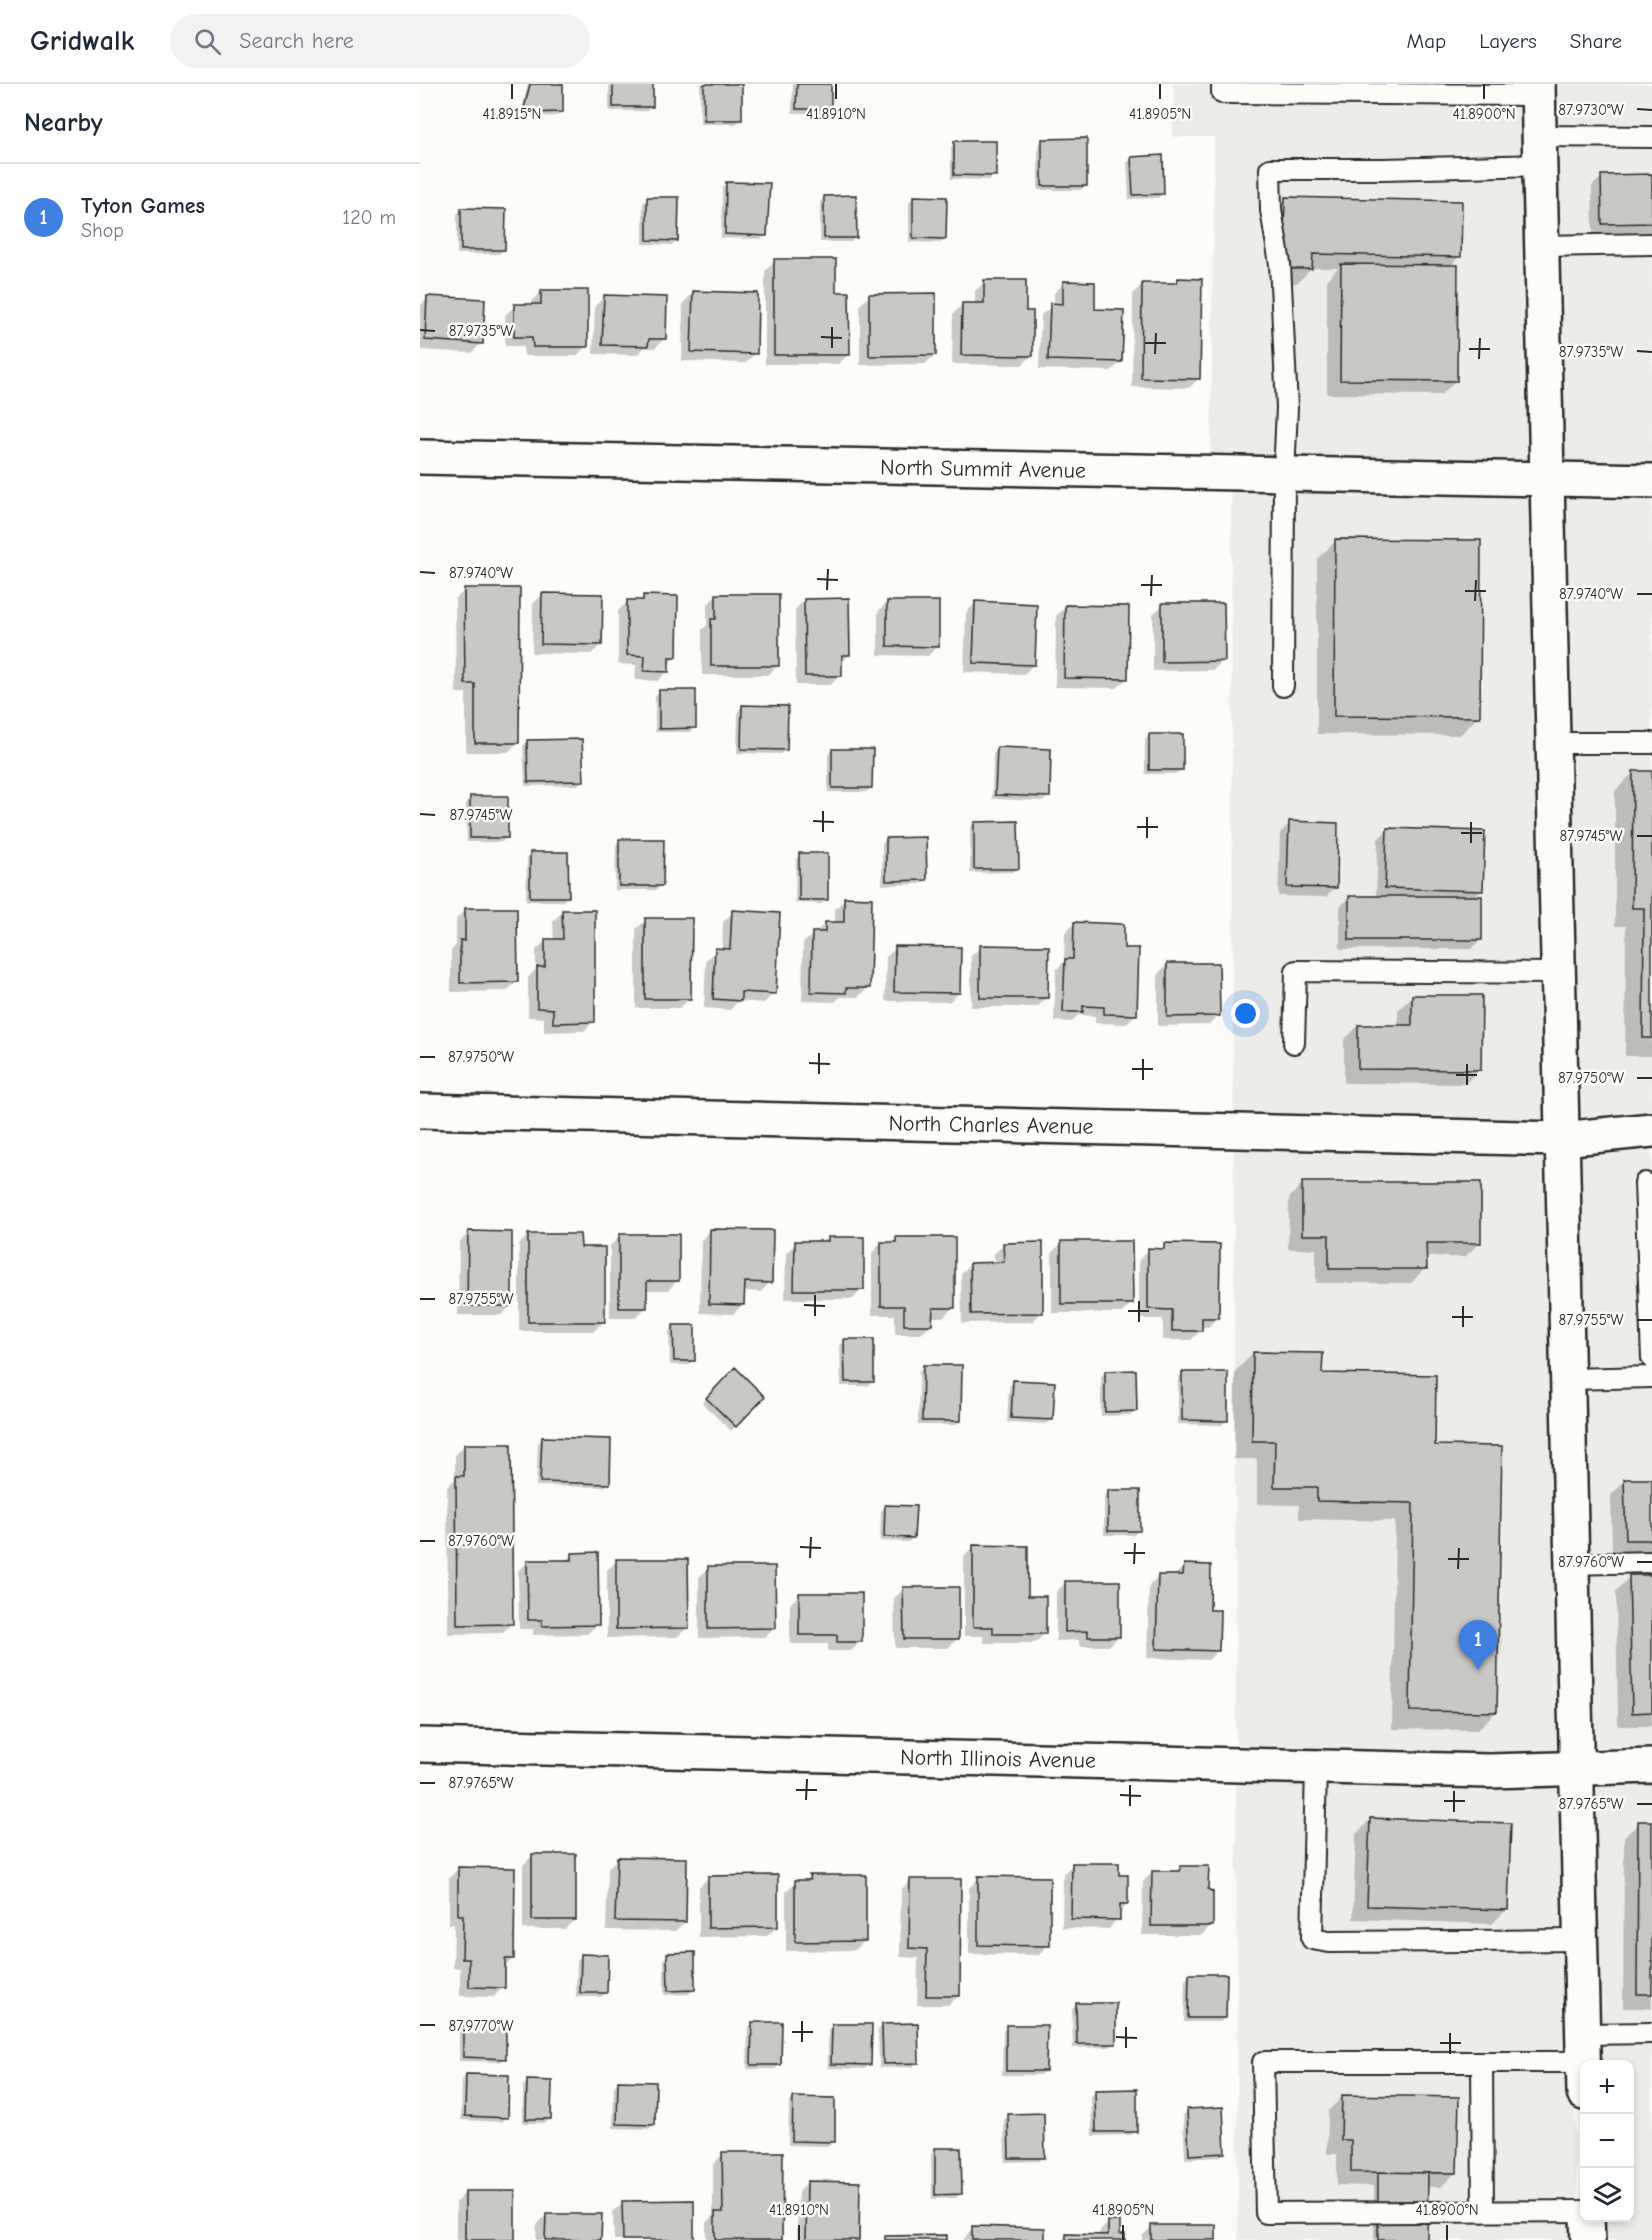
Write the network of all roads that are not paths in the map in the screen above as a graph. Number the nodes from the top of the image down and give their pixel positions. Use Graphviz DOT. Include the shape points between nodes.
graph roads {
  1 [pos="1222,88"];
  2 [pos="1314,89"];
  3 [pos="1538,90"];
  4 [pos="1652,137"];
  5 [pos="1539,150"];
  6 [pos="1652,244"];
  7 [pos="1541,246"];
  8 [pos="420,457"];
  9 [pos="1284,476"];
  10 [pos="1547,481"];
  11 [pos="1652,481"];
  12 [pos="1283,686"];
  13 [pos="1553,743"];
  14 [pos="1652,743"];
  15 [pos="1558,973"];
  16 [pos="1294,1043"];
  17 [pos="420,1111"];
  18 [pos="1652,1130"];
  19 [pos="1562,1139"];
  20 [pos="1645,1183"];
  21 [pos="1652,1358"];
  22 [pos="1652,1377"];
  23 [pos="1568,1379"];
  24 [pos="1652,1562"];
  25 [pos="1572,1564"];
  26 [pos="420,1745"];
  27 [pos="1652,1766"];
  28 [pos="1316,1767"];
  29 [pos="1577,1767"];
  30 [pos="1581,1940"];
  31 [pos="1652,2033"];
  32 [pos="1584,2060"];
  33 [pos="1591,2060"];
  34 [pos="1482,2062"];
  35 [pos="1580,2063"];
  36 [pos="1580,2211"];
  37 [pos="1483,2212"];
  38 [pos="1587,2222"];
  39 [pos="1588,2240"];
  1 -- 2 [label="lane"];
  2 -- 3 [label="lane"];
  3 -- 5 [label="street"];
  4 -- 5 [label="lane"];
  5 -- 7 [label="street"];
  5 -- 9 [label="lane" via="1383,169 1269,169 1280,264 1287,407"];
  6 -- 7 [label="lane"];
  7 -- 10 [label="street"];
  8 -- 9 [label="street, North Summit Avenue"];
  9 -- 10 [label="street, North Summit Avenue"];
  9 -- 12 [label="lane"];
  10 -- 11 [label="street, North Summit Avenue"];
  10 -- 13 [label="street"];
  13 -- 14 [label="lane"];
  13 -- 15 [label="street"];
  15 -- 16 [label="lane" via="1296,971"];
  15 -- 19 [label="street"];
  17 -- 19 [label="street, North Charles Avenue"];
  18 -- 19 [label="street, North Charles Avenue"];
  19 -- 23 [label="street"];
  20 -- 21 [label="lane"];
  22 -- 23 [label="lane"];
  23 -- 25 [label="street"];
  24 -- 25 [label="lane"];
  25 -- 29 [label="street"];
  26 -- 28 [label="street, North Illinois Avenue"];
  27 -- 29 [label="street, North Illinois Avenue"];
  28 -- 29 [label="street, North Illinois Avenue" via="1489,1771"];
  28 -- 30 [label="lane" via="1312,1939"];
  29 -- 30 [label="street"];
  30 -- 32 [label="street"];
  31 -- 33 [label="lane"];
  34 -- 35 [label="lane"];
  34 -- 37 [label="lane"];
  34 -- 37 [label="lane" via="1263,2062 1266,2213"];
  36 -- 37 [label="lane"];
  38 -- 39 [label="street"];
}
